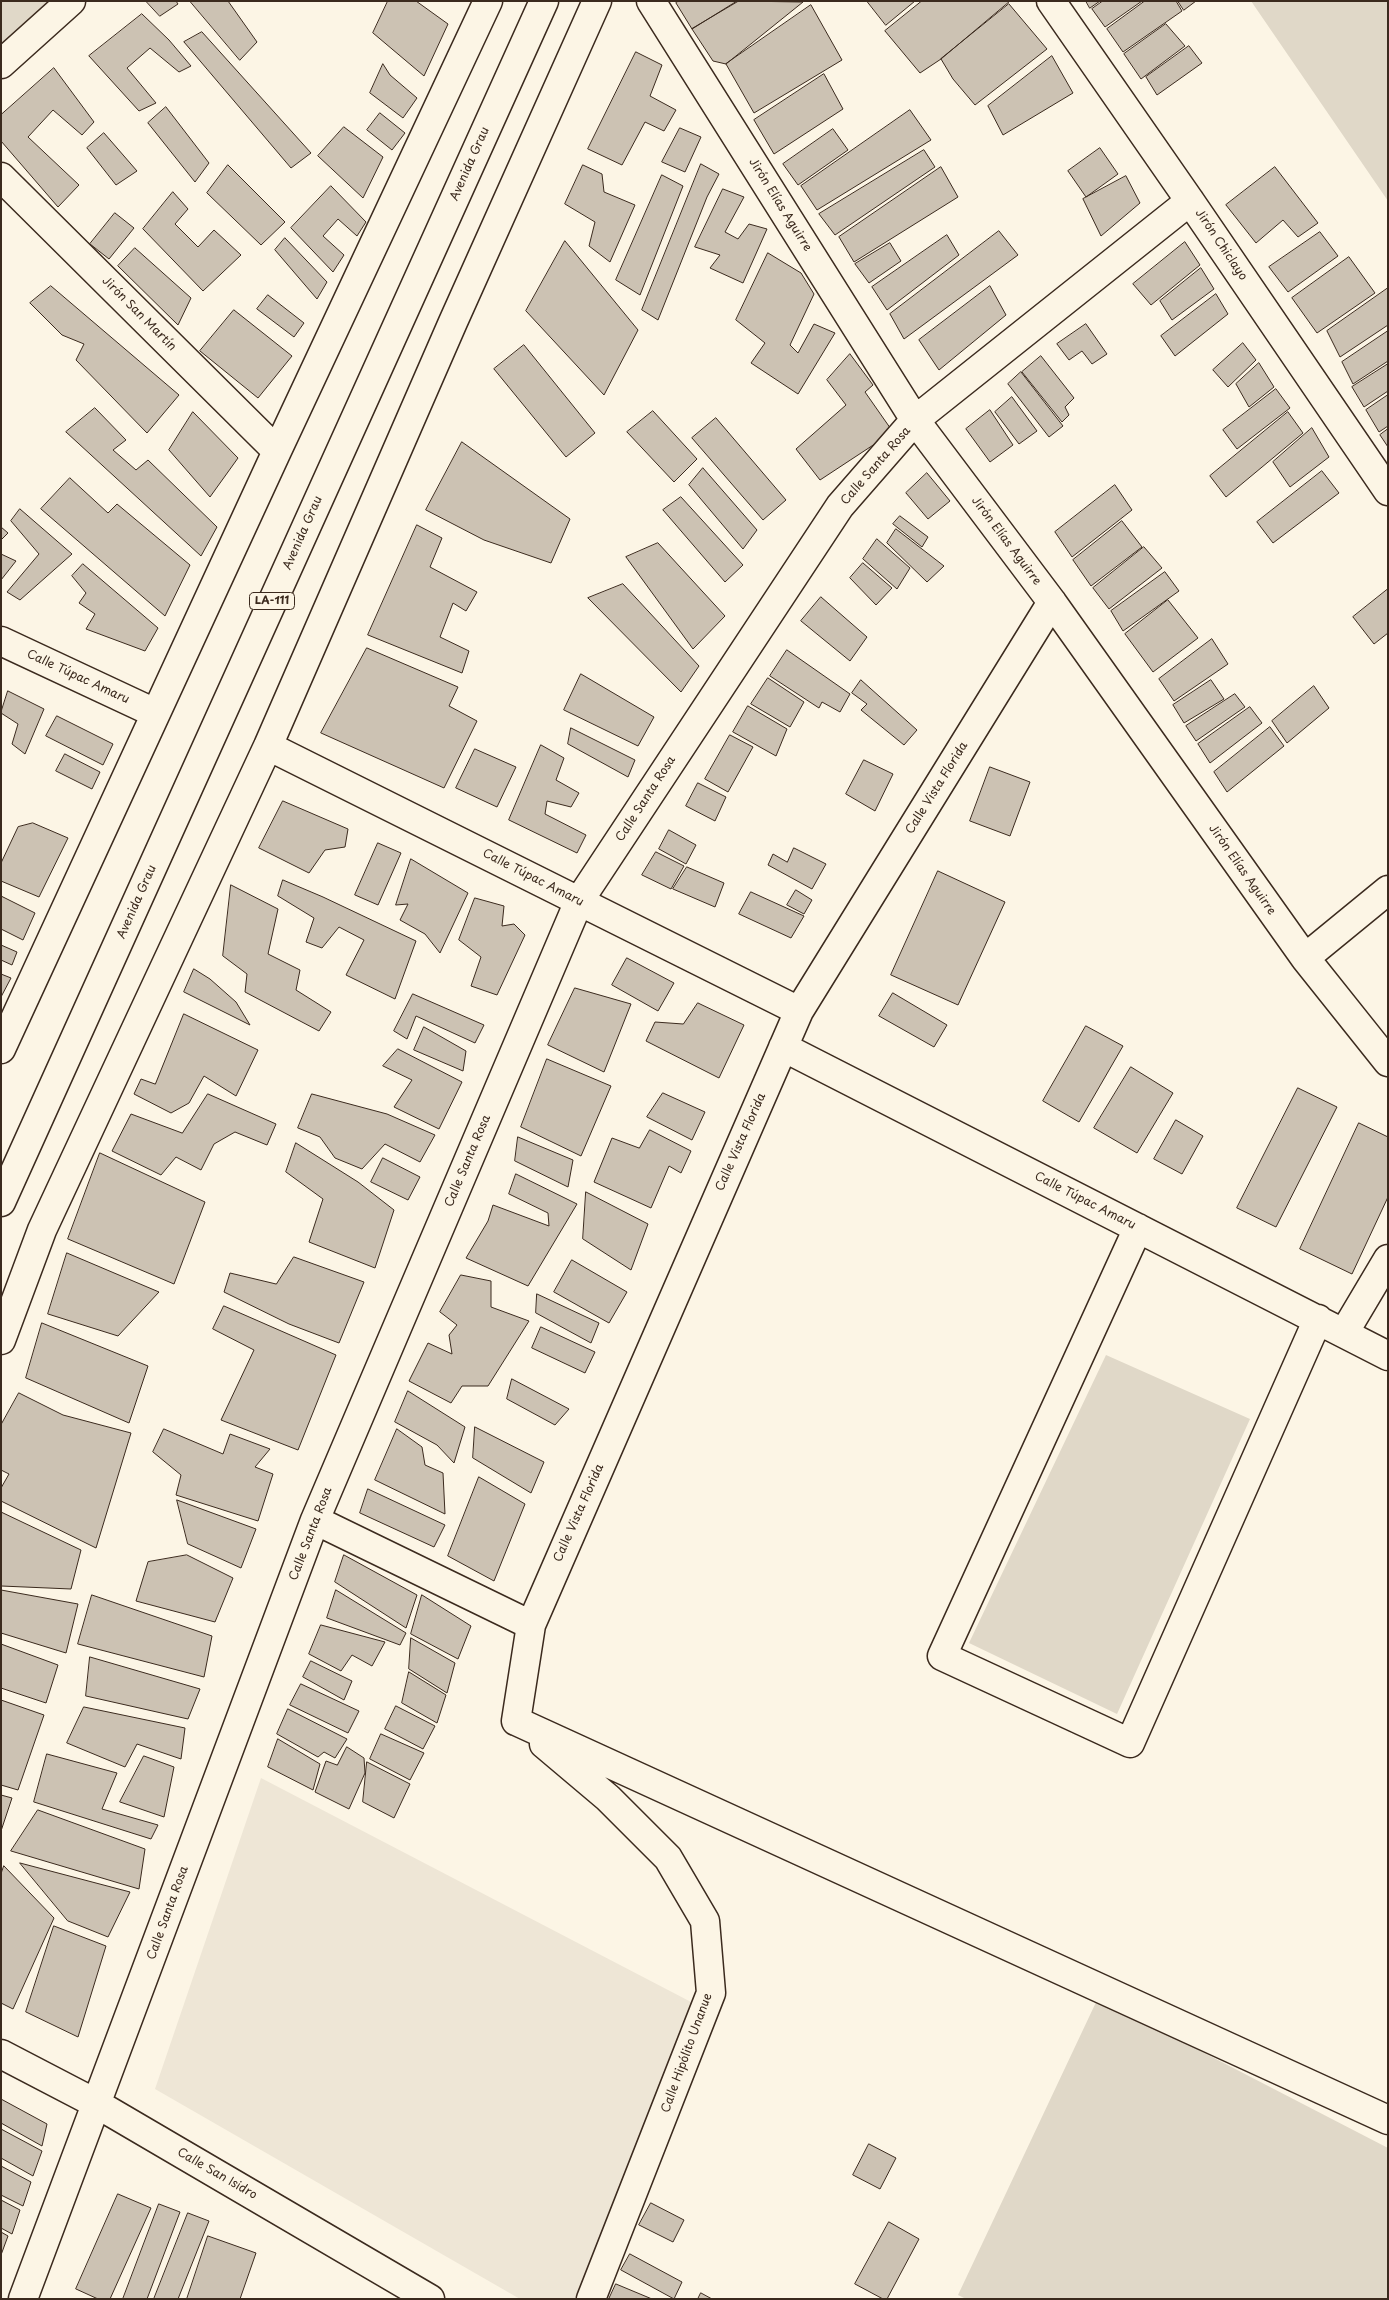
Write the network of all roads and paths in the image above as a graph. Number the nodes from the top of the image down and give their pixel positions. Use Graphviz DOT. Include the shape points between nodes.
graph roads {
  1 [pos="71,1"];
  2 [pos="488,1"];
  3 [pos="544,1"];
  4 [pos="597,1"];
  5 [pos="651,1"];
  6 [pos="1051,1"];
  7 [pos="1,64"];
  8 [pos="1,177"];
  9 [pos="1190,200"];
  10 [pos="916,420"];
  11 [pos="277,451"];
  12 [pos="1388,491"];
  13 [pos="1052,602"];
  14 [pos="1,641"];
  15 [pos="155,713"];
  16 [pos="268,746"];
  17 [pos="1388,890"];
  18 [pos="578,901"];
  19 [pos="1305,958"];
  20 [pos="799,1010"];
  21 [pos="782,1046"];
  22 [pos="1,1049"];
  23 [pos="1388,1062"];
  24 [pos="1,1202"];
  25 [pos="1138,1228"];
  26 [pos="1388,1259"];
  27 [pos="1318,1319"];
  28 [pos="1344,1333"];
  29 [pos="1,1340"];
  30 [pos="1388,1356"];
  31 [pos="315,1520"];
  32 [pos="531,1625"];
  33 [pos="516,1721"];
  34 [pos="1,2054"];
  35 [pos="97,2104"];
  36 [pos="1388,2120"];
  37 [pos="23,2299"];
  38 [pos="430,2299"];
  39 [pos="591,2299"];
  1 -- 7 [label="street"];
  2 -- 11 [label="street"];
  3 -- 24 [label="street, Avenida Grau / LA-111"];
  4 -- 16 [label="street"];
  5 -- 10 [label="street, Jirón Elías Aguirre"];
  6 -- 9 [label="street, Jirón Chiclayo"];
  8 -- 11 [label="street, Jirón San Martín"];
  9 -- 10 [label="street, Calle Santa Rosa"];
  9 -- 12 [label="street, Jirón Chiclayo"];
  10 -- 13 [label="street, Jirón Elías Aguirre"];
  10 -- 18 [label="street, Calle Santa Rosa" via="840,506"];
  11 -- 15 [label="street"];
  13 -- 19 [label="street, Jirón Elías Aguirre"];
  13 -- 20 [label="street, Calle Vista Florida"];
  14 -- 15 [label="street, Calle Túpac Amaru"];
  15 -- 22 [label="street"];
  16 -- 18 [label="street, Calle Túpac Amaru"];
  16 -- 29 [label="street" via="42,1230"];
  17 -- 19 [label="street"];
  18 -- 20 [label="street, Calle Túpac Amaru"];
  18 -- 31 [label="street, Calle Santa Rosa"];
  19 -- 23 [label="street, Jirón Elías Aguirre"];
  20 -- 21 [label="street, Calle Vista Florida"];
  21 -- 25 [label="street, Calle Túpac Amaru"];
  21 -- 32 [label="street, Calle Vista Florida"];
  25 -- 27 [label="street, Calle Túpac Amaru"];
  25 -- 27 [label="street" via="942,1656 1130,1743"];
  26 -- 28 [label="street"];
  27 -- 28 [label="street, Calle Túpac Amaru"];
  28 -- 30 [label="street, Calle Túpac Amaru"];
  31 -- 32 [label="street"];
  31 -- 35 [label="street, Calle Santa Rosa"];
  32 -- 33 [label="street, Calle Vista Florida"];
  33 -- 36 [label="street"];
  33 -- 39 [label="street, Calle Hipólito Unanue" via="608,1798 668,1858 705,1921 711,1993"];
  34 -- 35 [label="street, Calle San Isidro"];
  35 -- 37 [label="street, Calle Santa Rosa"];
  35 -- 38 [label="street, Calle San Isidro"];
}
